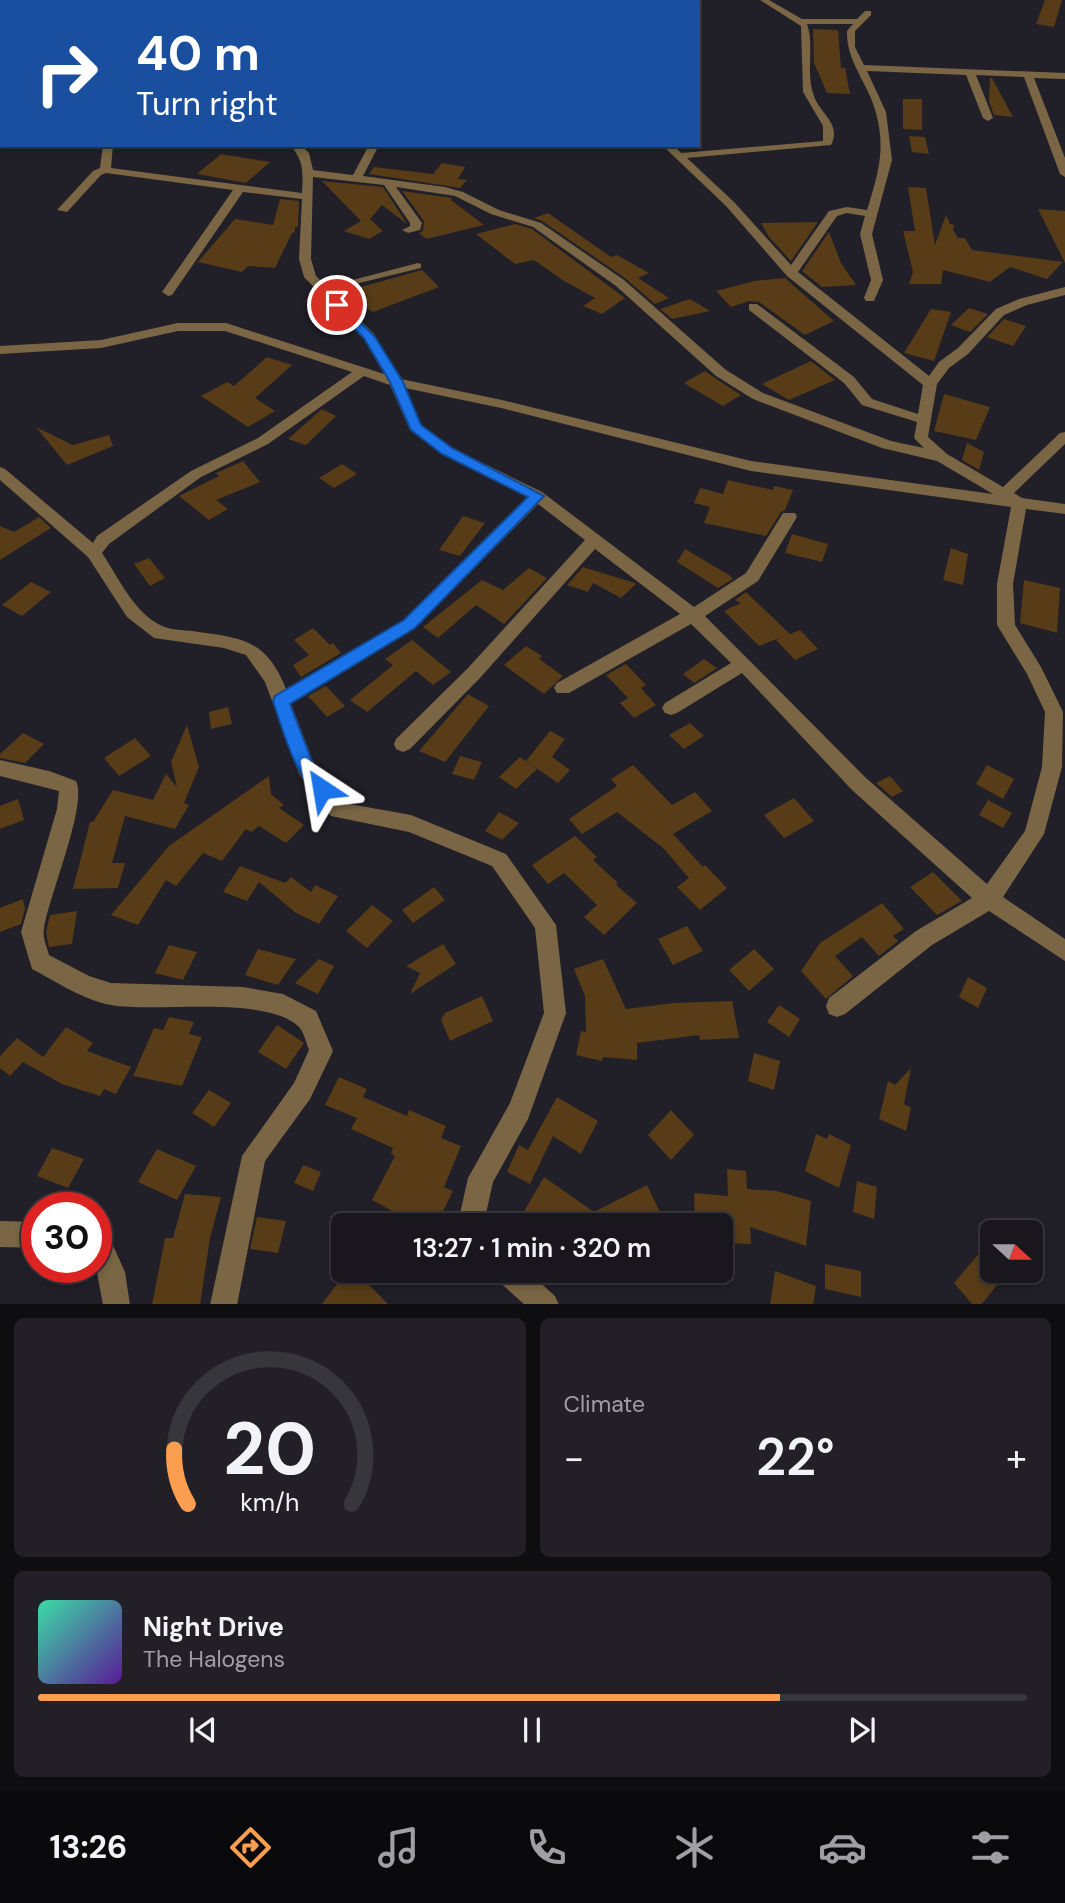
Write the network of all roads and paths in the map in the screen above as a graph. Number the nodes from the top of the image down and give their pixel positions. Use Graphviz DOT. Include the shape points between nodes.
graph roads {
  1 [pos="764,0"];
  2 [pos="868,13"];
  3 [pos="802,21"];
  4 [pos="860,22"];
  5 [pos="862,68"];
  6 [pos="970,73"];
  7 [pos="1028,75"];
  8 [pos="1065,76"];
  9 [pos="988,118"];
  10 [pos="1050,128"];
  11 [pos="1065,129"];
  12 [pos="108,147"];
  13 [pos="298,147"];
  14 [pos="373,147"];
  15 [pos="669,147"];
  16 [pos="679,156"];
  17 [pos="105,170"];
  18 [pos="308,173"];
  19 [pos="1065,174"];
  20 [pos="356,179"];
  21 [pos="388,183"];
  22 [pos="240,188"];
  23 [pos="308,197"];
  24 [pos="63,210"];
  25 [pos="873,214"];
  26 [pos="408,230"];
  27 [pos="418,266"];
  28 [pos="791,273"];
  29 [pos="322,289"];
  30 [pos="1065,291"];
  31 [pos="168,292"];
  32 [pos="870,298"];
  33 [pos="753,307"];
  34 [pos="0,350"];
  35 [pos="362,371"];
  36 [pos="396,382"];
  37 [pos="930,384"];
  38 [pos="924,420"];
  39 [pos="1065,436"];
  40 [pos="942,457"];
  41 [pos="0,472"];
  42 [pos="537,496"];
  43 [pos="1012,499"];
  44 [pos="1065,509"];
  45 [pos="789,517"];
  46 [pos="594,540"];
  47 [pos="94,553"];
  48 [pos="693,615"];
  49 [pos="743,664"];
  50 [pos="563,688"];
  51 [pos="281,701"];
  52 [pos="671,708"];
  53 [pos="403,744"];
  54 [pos="0,768"];
  55 [pos="989,899"];
  56 [pos="1065,951"];
  57 [pos="837,1006"];
  58 [pos="473,1213"];
  59 [pos="0,1234"];
  60 [pos="21,1235"];
  61 [pos="112,1272"];
  62 [pos="521,1283"];
  63 [pos="117,1304"];
  64 [pos="222,1304"];
  65 [pos="546,1304"];
  1 -- 3 [label="street"];
  2 -- 4 [label="street"];
  3 -- 4 [label="street"];
  3 -- 16 [label="street" via="806,82 810,98 830,129 827,143"];
  4 -- 5 [label="street" via="851,31 851,47"];
  5 -- 6 [label="street"];
  5 -- 25 [label="street" via="881,112 887,160"];
  6 -- 7 [label="street"];
  6 -- 9 [label="street"];
  7 -- 8 [label="street"];
  7 -- 10 [label="street"];
  10 -- 11 [label="street"];
  10 -- 19 [label="street"];
  12 -- 17 [label="street"];
  13 -- 18 [label="street" via="304,152"];
  14 -- 20 [label="street"];
  15 -- 16 [label="street"];
  16 -- 28 [label="street" via="730,204"];
  17 -- 22 [label="street"];
  17 -- 24 [label="street"];
  18 -- 20 [label="street"];
  18 -- 23 [label="street"];
  20 -- 21 [label="street"];
  21 -- 26 [label="street" via="416,223 416,228"];
  21 -- 40 [label="street" via="459,194 537,225 620,283 721,373 758,396 887,445"];
  22 -- 23 [label="street"];
  22 -- 31 [label="street"];
  23 -- 29 [label="street" via="305,259 310,277"];
  25 -- 28 [label="street" via="847,209 833,214"];
  25 -- 32 [label="street" via="866,234 877,280"];
  27 -- 29 [label="lane"];
  28 -- 37 [label="street"];
  29 -- 36 [label="street" via="369,337"];
  30 -- 37 [label="street" via="1000,312"];
  33 -- 38 [label="street" via="849,380 867,402"];
  34 -- 35 [label="street" via="101,344 178,327 226,327"];
  35 -- 36 [label="street"];
  35 -- 47 [label="street" via="263,441 196,474 103,540"];
  36 -- 42 [label="street" via="415,427 447,451"];
  36 -- 43 [label="street" via="751,466"];
  37 -- 38 [label="street"];
  38 -- 40 [label="street" via="921,438"];
  39 -- 43 [label="street"];
  40 -- 43 [label="street"];
  41 -- 47 [label="street"];
  42 -- 46 [label="street"];
  42 -- 51 [label="street" via="410,624"];
  43 -- 44 [label="street"];
  43 -- 55 [label="street" via="1004,584 1006,625 1054,712 1052,767 1034,834"];
  45 -- 48 [label="street" via="752,577"];
  46 -- 48 [label="street"];
  46 -- 53 [label="street"];
  47 -- 51 [label="street" via="133,612 160,633 253,650"];
  48 -- 49 [label="street"];
  48 -- 50 [label="street"];
  49 -- 52 [label="street"];
  49 -- 55 [label="street" via="859,784"];
  51 -- 58 [label="street" via="306,768 338,810 411,824 499,860 545,925 555,1013 519,1110 481,1178"];
  54 -- 64 [label="street" via="69,787 67,809 32,932 40,962 111,995 243,998 283,1005 309,1019 321,1051 302,1091 254,1156"];
  55 -- 56 [label="street"];
  55 -- 57 [label="street" via="925,938"];
  59 -- 60 [label="street"];
  61 -- 63 [label="street"];
  62 -- 65 [label="street"];
}
